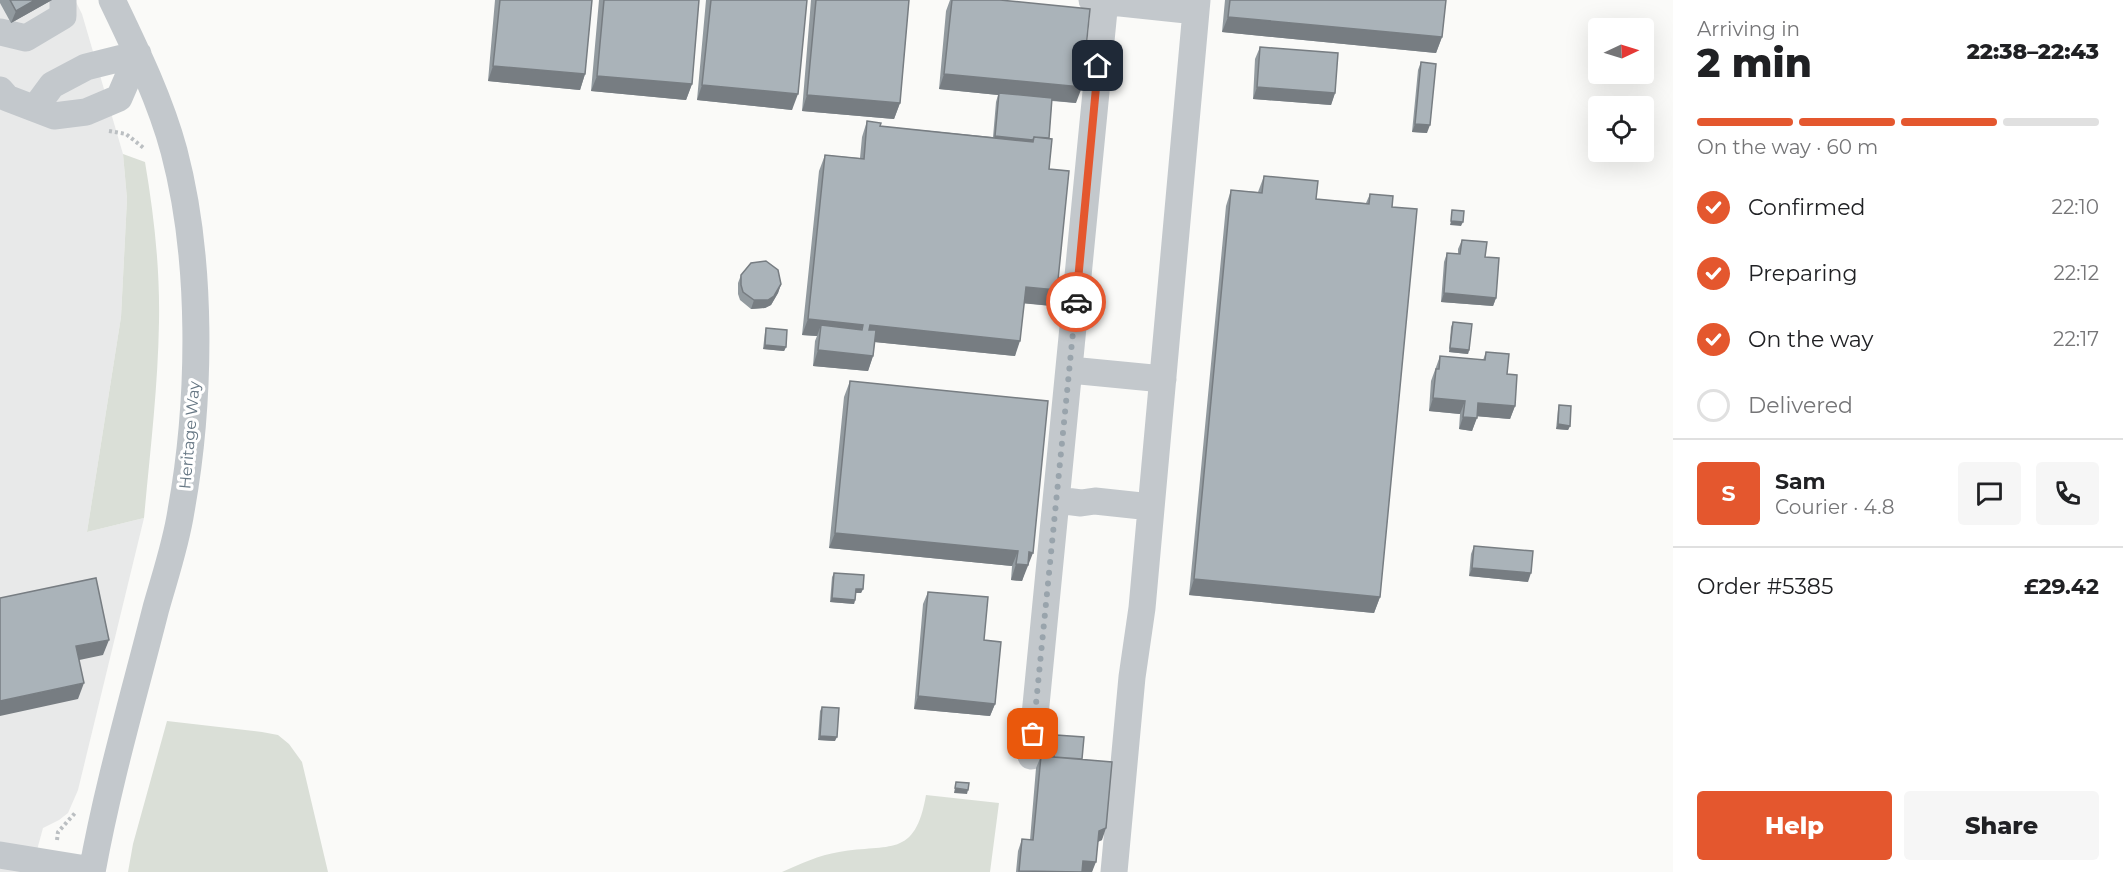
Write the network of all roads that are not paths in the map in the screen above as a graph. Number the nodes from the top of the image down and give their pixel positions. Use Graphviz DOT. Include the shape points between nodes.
graph roads {
  1 [pos="63,0"];
  2 [pos="112,0"];
  3 [pos="1100,0"];
  4 [pos="1196,5"];
  5 [pos="0,32"];
  6 [pos="138,54"];
  7 [pos="0,90"];
  8 [pos="35,108"];
  9 [pos="1070,370"];
  10 [pos="1163,379"];
  11 [pos="1057,500"];
  12 [pos="1152,507"];
  13 [pos="1031,756"];
  14 [pos="0,855"];
  15 [pos="92,871"];
  16 [pos="1114,872"];
  1 -- 5 [label="street" via="63,16 26,38"];
  2 -- 6 [label="street, Heritage Way"];
  3 -- 4 [label="street"];
  3 -- 9 [label="street"];
  4 -- 10 [label="street"];
  6 -- 8 [label="street" via="86,67 52,85"];
  6 -- 8 [label="street" via="119,98 86,112 54,116"];
  6 -- 15 [label="street, Heritage Way" via="174,150 183,196 196,332 193,426 181,513"];
  7 -- 8 [label="street" via="7,98"];
  9 -- 10 [label="street"];
  9 -- 11 [label="street"];
  10 -- 12 [label="street"];
  11 -- 12 [label="street"];
  11 -- 13 [label="street"];
  12 -- 16 [label="street"];
  14 -- 15 [label="street"];
}
